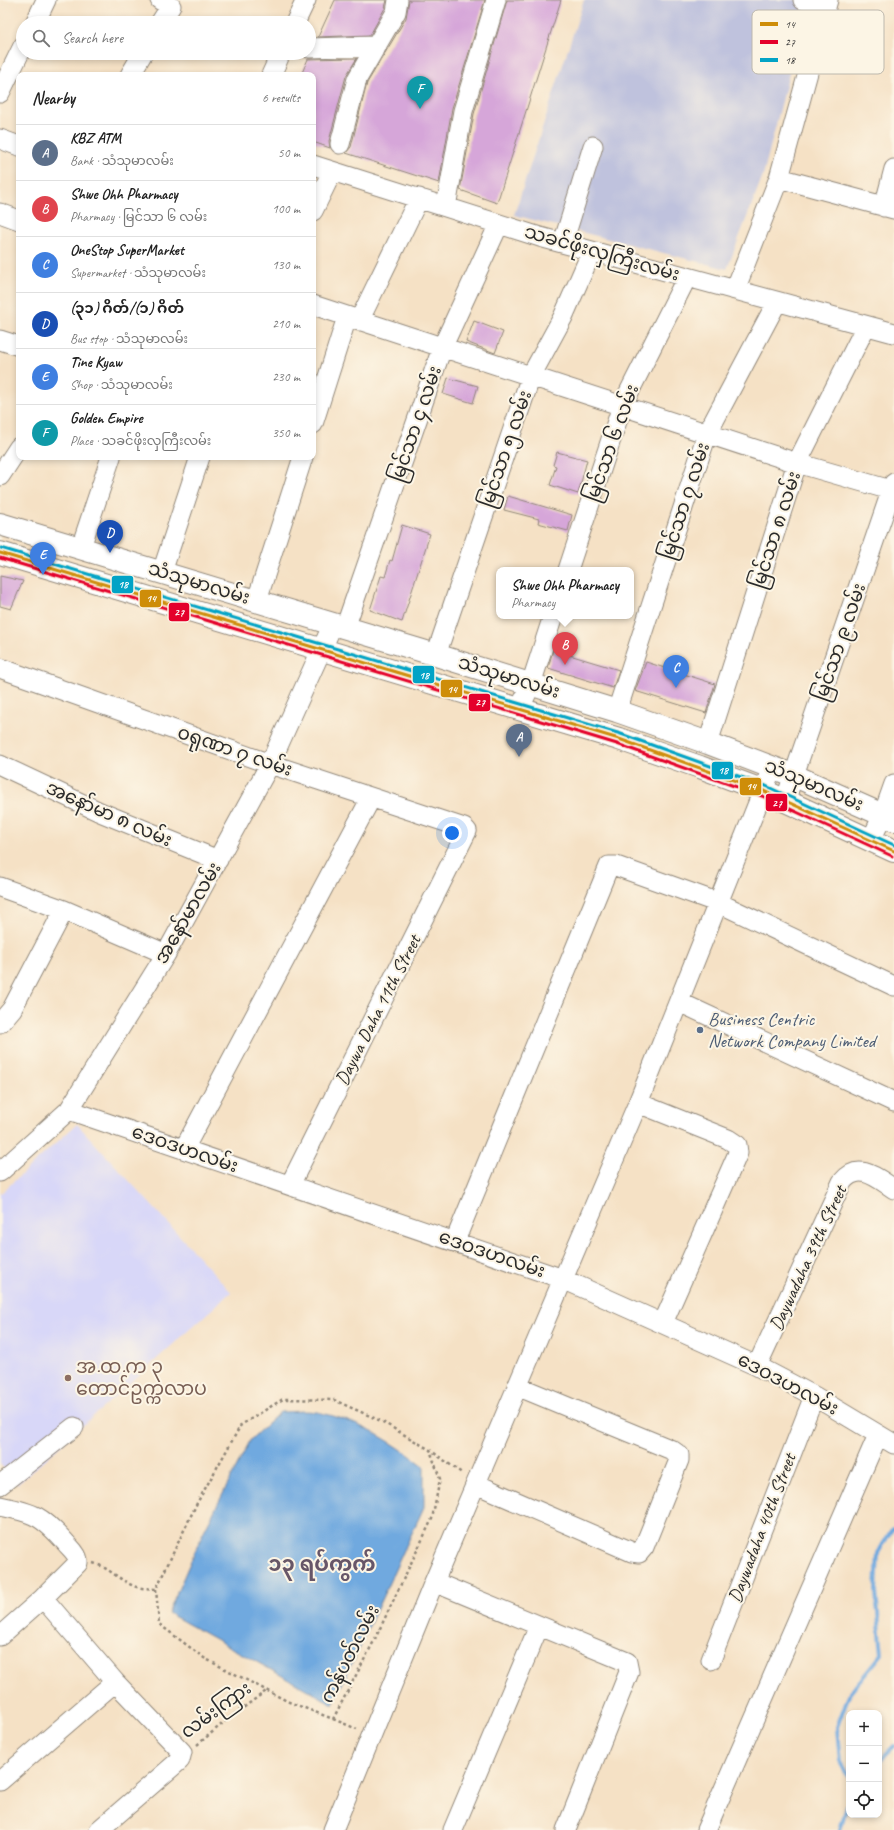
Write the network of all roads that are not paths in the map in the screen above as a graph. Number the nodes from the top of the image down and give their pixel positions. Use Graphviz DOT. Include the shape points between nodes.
graph roads {
  1 [pos="46,0"];
  2 [pos="306,0"];
  3 [pos="398,0"];
  4 [pos="496,0"];
  5 [pos="803,0"];
  6 [pos="165,3"];
  7 [pos="827,4"];
  8 [pos="38,16"];
  9 [pos="162,16"];
  10 [pos="298,16"];
  11 [pos="377,46"];
  12 [pos="316,48"];
  13 [pos="16,60"];
  14 [pos="139,60"];
  15 [pos="278,60"];
  16 [pos="132,72"];
  17 [pos="272,72"];
  18 [pos="808,74"];
  19 [pos="0,93"];
  20 [pos="0,139"];
  21 [pos="340,144"];
  22 [pos="16,145"];
  23 [pos="593,146"];
  24 [pos="316,166"];
  25 [pos="894,169"];
  26 [pos="332,172"];
  27 [pos="780,178"];
  28 [pos="419,198"];
  29 [pos="316,205"];
  30 [pos="446,207"];
  31 [pos="889,208"];
  32 [pos="0,213"];
  33 [pos="16,219"];
  34 [pos="499,224"];
  35 [pos="563,243"];
  36 [pos="592,251"];
  37 [pos="687,277"];
  38 [pos="735,290"];
  39 [pos="777,302"];
  40 [pos="316,307"];
  41 [pos="353,319"];
  42 [pos="866,326"];
  43 [pos="894,333"];
  44 [pos="0,340"];
  45 [pos="16,345"];
  46 [pos="442,348"];
  47 [pos="531,376"];
  48 [pos="622,406"];
  49 [pos="316,416"];
  50 [pos="707,434"];
  51 [pos="16,452"];
  52 [pos="109,460"];
  53 [pos="199,460"];
  54 [pos="301,460"];
  55 [pos="797,463"];
  56 [pos="0,476"];
  57 [pos="893,488"];
  58 [pos="0,524"];
  59 [pos="81,547"];
  60 [pos="0,553"];
  61 [pos="569,567"];
  62 [pos="168,574"];
  63 [pos="257,600"];
  64 [pos="164,603"];
  65 [pos="552,619"];
  66 [pos="339,626"];
  67 [pos="321,651"];
  68 [pos="436,654"];
  69 [pos="0,668"];
  70 [pos="532,684"];
  71 [pos="520,708"];
  72 [pos="617,711"];
  73 [pos="708,743"];
  74 [pos="270,764"];
  75 [pos="0,765"];
  76 [pos="772,768"];
  77 [pos="795,776"];
  78 [pos="894,784"];
  79 [pos="764,791"];
  80 [pos="371,798"];
  81 [pos="785,801"];
  82 [pos="889,817"];
  83 [pos="466,834"];
  84 [pos="871,840"];
  85 [pos="894,851"];
  86 [pos="218,860"];
  87 [pos="0,887"];
  88 [pos="719,903"];
  89 [pos="64,910"];
  90 [pos="166,954"];
  91 [pos="894,986"];
  92 [pos="679,1002"];
  93 [pos="0,1023"];
  94 [pos="894,1102"];
  95 [pos="638,1103"];
  96 [pos="70,1110"];
  97 [pos="184,1149"];
  98 [pos="0,1172"];
  99 [pos="290,1185"];
  100 [pos="894,1189"];
  101 [pos="455,1241"];
  102 [pos="563,1279"];
  103 [pos="663,1323"];
  104 [pos="757,1366"];
  105 [pos="517,1386"];
  106 [pos="814,1396"];
  107 [pos="74,1427"];
  108 [pos="886,1439"];
  109 [pos="476,1484"];
  110 [pos="0,1485"];
  111 [pos="0,1506"];
  112 [pos="434,1582"];
  113 [pos="42,1598"];
  114 [pos="539,1626"];
  115 [pos="0,1636"];
  116 [pos="711,1660"];
  117 [pos="115,1682"];
  118 [pos="0,1781"];
  119 [pos="99,1830"];
  120 [pos="333,1830"];
  121 [pos="453,1830"];
  122 [pos="566,1830"];
  123 [pos="706,1830"];
  1 -- 8 [label="street"];
  2 -- 10 [label="street"];
  3 -- 11 [label="street" via="396,12"];
  4 -- 30 [label="street" via="463,111"];
  5 -- 7 [label="street"];
  6 -- 9 [label="street"];
  11 -- 12 [label="street"];
  11 -- 21 [label="street" via="357,79"];
  13 -- 19 [label="street"];
  14 -- 16 [label="street"];
  15 -- 17 [label="street"];
  18 -- 27 [label="street"];
  20 -- 22 [label="street"];
  23 -- 35 [label="street"];
  24 -- 26 [label="street, သခင်ဖိုးလှကြီးလမ်း"];
  25 -- 31 [label="street"];
  26 -- 28 [label="street, သခင်ဖိုးလှကြီးလမ်း"];
  26 -- 29 [label="street"];
  27 -- 31 [label="street"];
  27 -- 38 [label="street"];
  28 -- 30 [label="street, သခင်ဖိုးလှကြီးလမ်း"];
  28 -- 41 [label="street"];
  30 -- 34 [label="street, သခင်ဖိုးလှကြီးလမ်း"];
  32 -- 33 [label="street"];
  34 -- 35 [label="street, သခင်ဖိုးလှကြီးလမ်း"];
  34 -- 46 [label="street, မြင်သာ ၄ လမ်း"];
  35 -- 36 [label="street, သခင်ဖိုးလှကြီးလမ်း"];
  36 -- 37 [label="street, သခင်ဖိုးလှကြီးလမ်း"];
  36 -- 47 [label="street, မြင်သာ ၅ လမ်း" via="563,317"];
  37 -- 38 [label="street, သခင်ဖိုးလှကြီးလမ်း"];
  37 -- 48 [label="street, မြင်သာ ၆ လမ်း"];
  38 -- 39 [label="street, သခင်ဖိုးလှကြီးလမ်း"];
  39 -- 42 [label="street, သခင်ဖိုးလှကြီးလမ်း"];
  39 -- 50 [label="street, မြင်သာ ၇ လမ်း"];
  40 -- 41 [label="street"];
  41 -- 46 [label="street"];
  41 -- 49 [label="street"];
  42 -- 43 [label="street, သခင်ဖိုးလှကြီးလမ်း"];
  42 -- 55 [label="street, မြင်သာ ၈ လမ်း"];
  44 -- 45 [label="street"];
  46 -- 47 [label="street"];
  46 -- 66 [label="street, မြင်သာ ၄ လမ်း"];
  47 -- 48 [label="street"];
  47 -- 68 [label="street, မြင်သာ ၅ လမ်း"];
  48 -- 50 [label="street"];
  48 -- 61 [label="street, မြင်သာ ၆ လမ်း"];
  50 -- 55 [label="street"];
  50 -- 72 [label="street, မြင်သာ ၇ လမ်း"];
  51 -- 56 [label="street"];
  52 -- 59 [label="street"];
  53 -- 62 [label="street"];
  54 -- 63 [label="street"];
  55 -- 57 [label="street"];
  55 -- 73 [label="street, မြင်သာ ၈ လမ်း"];
  57 -- 77 [label="street, မြင်သာ ၉ လမ်း"];
  58 -- 59 [label="main road, သံသုမာလမ်း"];
  59 -- 62 [label="main road, သံသုမာလမ်း"];
  60 -- 64 [label="main road, သံသုမာလမ်း"];
  62 -- 63 [label="main road, သံသုမာလမ်း"];
  62 -- 64 [label="main road"];
  63 -- 66 [label="main road, သံသုမာလမ်း"];
  64 -- 67 [label="main road, သံသုမာလမ်း"];
  65 -- 70 [label="street"];
  66 -- 67 [label="street, အနော်မာလမ်း"];
  66 -- 68 [label="main road, သံသုမာလမ်း"];
  67 -- 71 [label="main road, သံသုမာလမ်း"];
  67 -- 74 [label="street, အနော်မာလမ်း"];
  68 -- 70 [label="main road, သံသုမာလမ်း"];
  69 -- 74 [label="street, ၀ရုဏာ ၇ လမ်း"];
  70 -- 71 [label="street"];
  70 -- 72 [label="main road, သံသုမာလမ်း"];
  71 -- 79 [label="main road, သံသုမာလမ်း" via="700,767"];
  72 -- 73 [label="main road, သံသုမာလမ်း"];
  73 -- 76 [label="main road, သံသုမာလမ်း"];
  74 -- 80 [label="street, ၀ရုဏာ ၇ လမ်း"];
  74 -- 86 [label="street, အနော်မာလမ်း"];
  75 -- 86 [label="street, အနော်မာ ၈ လမ်း" via="100,812"];
  76 -- 77 [label="main road, သံသုမာလမ်း"];
  76 -- 79 [label="street"];
  77 -- 81 [label="street, မြင်သာ ၉ လမ်း"];
  77 -- 82 [label="main road, သံသုမာလမ်း"];
  78 -- 82 [label="street"];
  79 -- 81 [label="main road, သံသုမာလမ်း"];
  79 -- 88 [label="street"];
  80 -- 83 [label="street, ၀ရုဏာ ၇ လမ်း" via="464,828"];
  80 -- 97 [label="street"];
  81 -- 84 [label="main road, သံသုမာလမ်း"];
  82 -- 84 [label="street"];
  83 -- 99 [label="street, Daywa Daha 11th Street"];
  84 -- 85 [label="main road, သံသုမာလမ်း"];
  86 -- 90 [label="street, အနော်မာလမ်း"];
  87 -- 89 [label="street"];
  88 -- 91 [label="street"];
  88 -- 92 [label="street"];
  88 -- 101 [label="street" via="616,866 609,866"];
  89 -- 90 [label="street"];
  89 -- 93 [label="street" via="12,1009"];
  90 -- 96 [label="street, အနော်မာလမ်း"];
  92 -- 94 [label="street"];
  92 -- 95 [label="street"];
  95 -- 102 [label="street"];
  95 -- 103 [label="street" via="728,1139 737,1145 738,1153"];
  96 -- 97 [label="street, ဒေဝဒဟလမ်း"];
  96 -- 98 [label="street, အနော်မာလမ်း"];
  97 -- 99 [label="street, ဒေဝဒဟလမ်း"];
  99 -- 101 [label="street, ဒေဝဒဟလမ်း"];
  100 -- 104 [label="street, Daywadaha 39th Street" via="864,1173 848,1175 842,1182"];
  101 -- 102 [label="street, ဒေဝဒဟလမ်း"];
  102 -- 103 [label="street, ဒေဝဒဟလမ်း"];
  102 -- 105 [label="street"];
  103 -- 104 [label="street, ဒေဝဒဟလမ်း"];
  104 -- 106 [label="street, ဒေဝဒဟလမ်း"];
  105 -- 109 [label="street"];
  105 -- 109 [label="street" via="679,1455 644,1547 639,1553 632,1552"];
  106 -- 108 [label="street, ဒေဝဒဟလမ်း"];
  106 -- 116 [label="street, Daywadaha 40th Street"];
  107 -- 110 [label="street"];
  108 -- 123 [label="street"];
  109 -- 112 [label="street"];
  111 -- 113 [label="street" via="29,1512 48,1523 78,1558 78,1563"];
  112 -- 114 [label="street"];
  112 -- 120 [label="street"];
  113 -- 115 [label="street"];
  113 -- 117 [label="street"];
  114 -- 121 [label="street"];
  114 -- 122 [label="street" via="627,1662 629,1672"];
  117 -- 118 [label="street"];
  117 -- 119 [label="street" via="182,1752 180,1760"];
}
